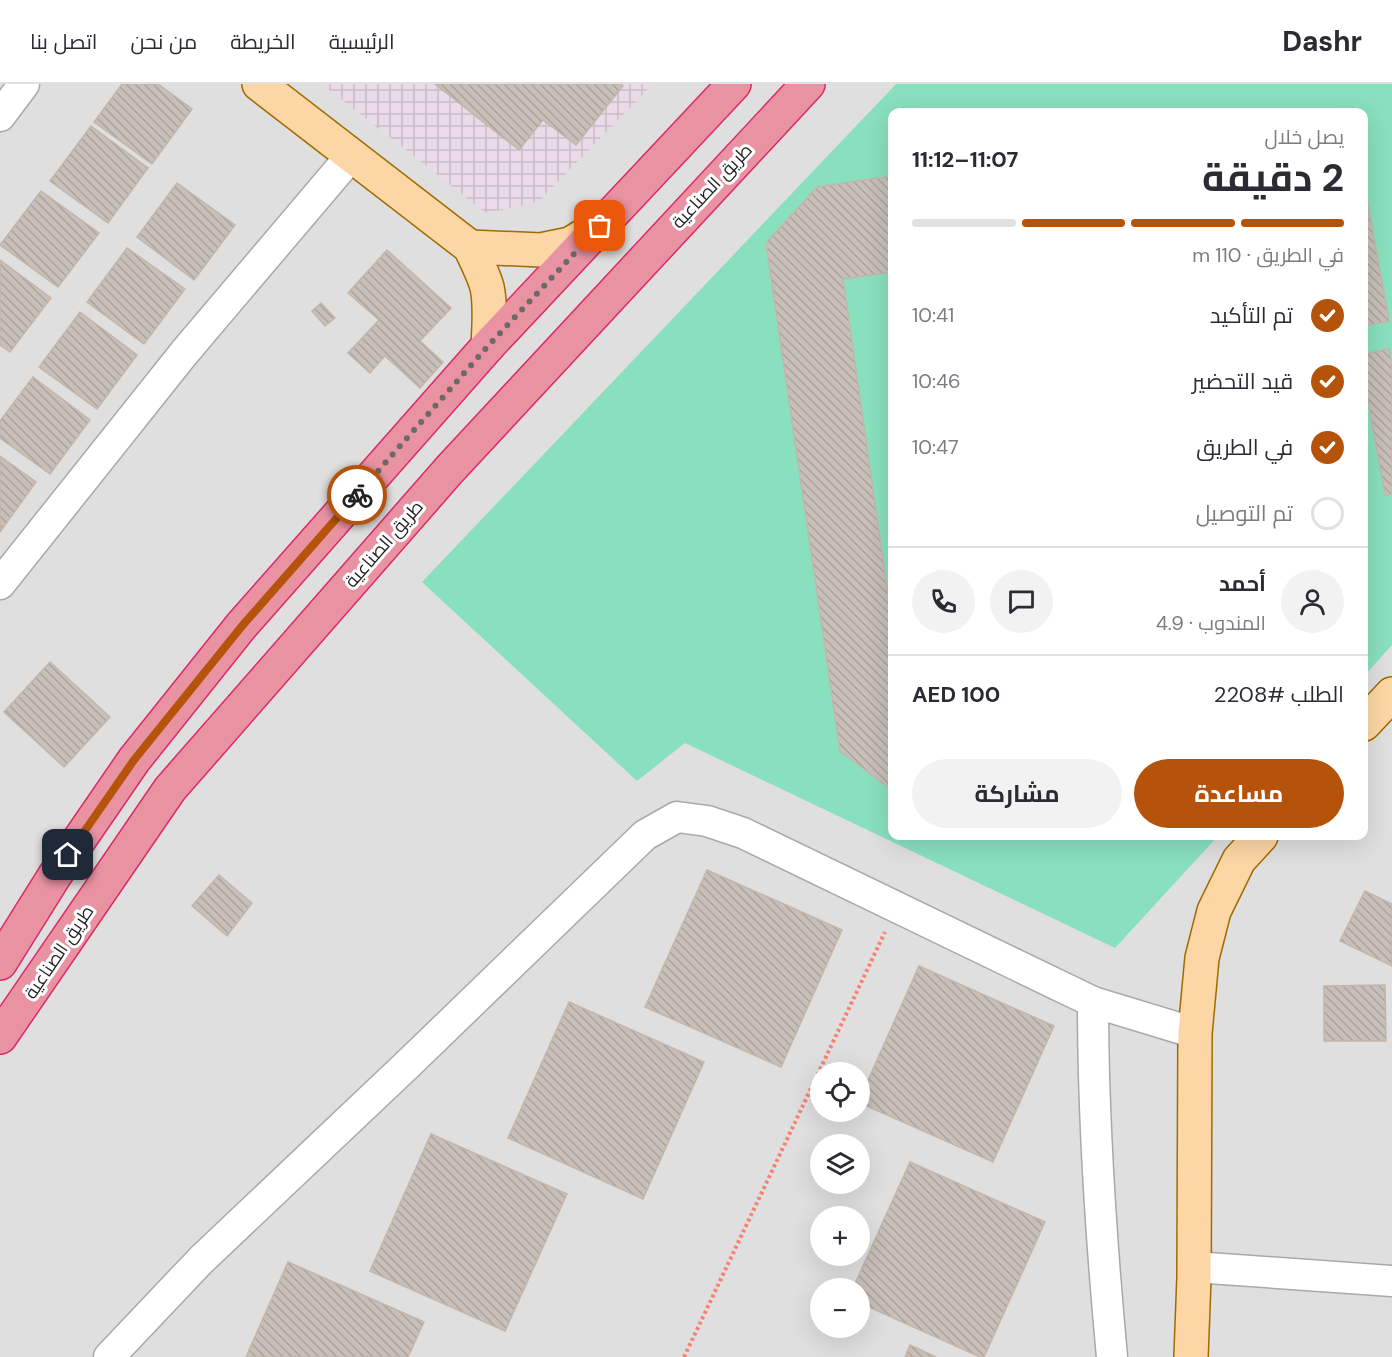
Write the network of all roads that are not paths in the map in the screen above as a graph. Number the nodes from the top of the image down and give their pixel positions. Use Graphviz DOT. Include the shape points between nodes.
graph roads {
  1 [pos="24,84"];
  2 [pos="259,84"];
  3 [pos="734,84"];
  4 [pos="808,84"];
  5 [pos="0,116"];
  6 [pos="351,156"];
  7 [pos="600,226"];
  8 [pos="470,247"];
  9 [pos="488,346"];
  10 [pos="0,584"];
  11 [pos="1392,694"];
  12 [pos="1368,720"];
  13 [pos="1257,840"];
  14 [pos="0,963"];
  15 [pos="1093,1002"];
  16 [pos="1195,1033"];
  17 [pos="0,1037"];
  18 [pos="1194,1267"];
  19 [pos="1392,1281"];
  20 [pos="109,1357"];
  21 [pos="1112,1357"];
  22 [pos="1191,1357"];
  1 -- 5 [label="street"];
  2 -- 6 [label="main road"];
  3 -- 7 [label="highway"];
  4 -- 17 [label="highway, طريق الصناعية" via="450,469 170,789"];
  6 -- 8 [label="main road"];
  6 -- 10 [label="street" via="184,353"];
  7 -- 8 [label="main road" via="570,244 541,250"];
  7 -- 9 [label="highway"];
  8 -- 9 [label="main road" via="487,287"];
  9 -- 14 [label="highway" via="242,626 134,760"];
  11 -- 12 [label="main road"];
  13 -- 16 [label="main road" via="1239,860 1214,911 1202,958"];
  15 -- 16 [label="street"];
  15 -- 20 [label="street" via="743,833 707,820 677,817 645,835 201,1260"];
  15 -- 21 [label="street" via="1103,1255"];
  16 -- 18 [label="main road"];
  18 -- 19 [label="street"];
  18 -- 22 [label="main road"];
}
